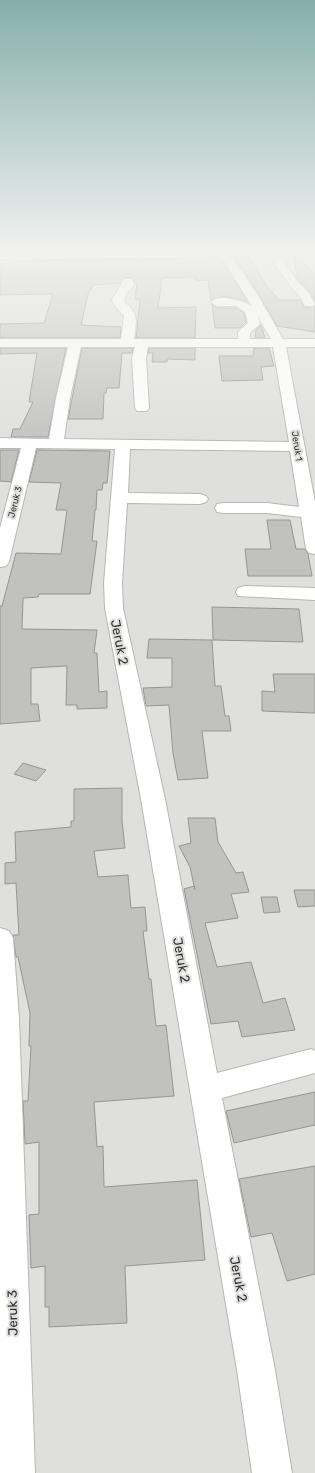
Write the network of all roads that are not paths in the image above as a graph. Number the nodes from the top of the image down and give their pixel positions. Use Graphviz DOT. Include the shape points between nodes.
graph roads {
  1 [pos="130,318"];
  2 [pos="252,318"];
  3 [pos="265,318"];
  4 [pos="0,343"];
  5 [pos="75,343"];
  6 [pos="127,343"];
  7 [pos="142,343"];
  8 [pos="244,343"];
  9 [pos="315,343"];
  10 [pos="279,344"];
  11 [pos="142,408"];
  12 [pos="0,443"];
  13 [pos="30,443"];
  14 [pos="56,444"];
  15 [pos="123,445"];
  16 [pos="298,447"];
  17 [pos="308,468"];
  18 [pos="119,498"];
  19 [pos="200,499"];
  20 [pos="223,508"];
  21 [pos="308,513"];
  22 [pos="315,544"];
  23 [pos="0,562"];
  24 [pos="245,592"];
  25 [pos="315,594"];
  26 [pos="0,938"];
  27 [pos="311,1062"];
  28 [pos="205,1089"];
  29 [pos="15,1473"];
  30 [pos="272,1473"];
  1 -- 6 [label="street"];
  2 -- 8 [label="street" via="254,324 244,332"];
  3 -- 10 [label="street, Jeruk 1"];
  4 -- 5 [label="street"];
  5 -- 6 [label="street"];
  5 -- 14 [label="street"];
  6 -- 7 [label="street"];
  7 -- 8 [label="street"];
  7 -- 11 [label="street" via="139,363"];
  8 -- 10 [label="street"];
  9 -- 10 [label="street"];
  10 -- 16 [label="street, Jeruk 1"];
  12 -- 13 [label="street"];
  13 -- 14 [label="street"];
  13 -- 23 [label="street, Jeruk 3"];
  14 -- 15 [label="street"];
  15 -- 16 [label="street"];
  15 -- 18 [label="street, Jeruk 2"];
  16 -- 17 [label="street, Jeruk 1"];
  17 -- 21 [label="street, Jeruk 1"];
  18 -- 19 [label="street"];
  18 -- 28 [label="street, Jeruk 2" via="113,583 115,614 153,799"];
  20 -- 21 [label="street" via="266,508"];
  21 -- 22 [label="street, Jeruk 1"];
  24 -- 25 [label="street"];
  26 -- 29 [label="street, Jeruk 3" via="5,1018"];
  27 -- 28 [label="street"];
  28 -- 30 [label="street, Jeruk 2"];
}
